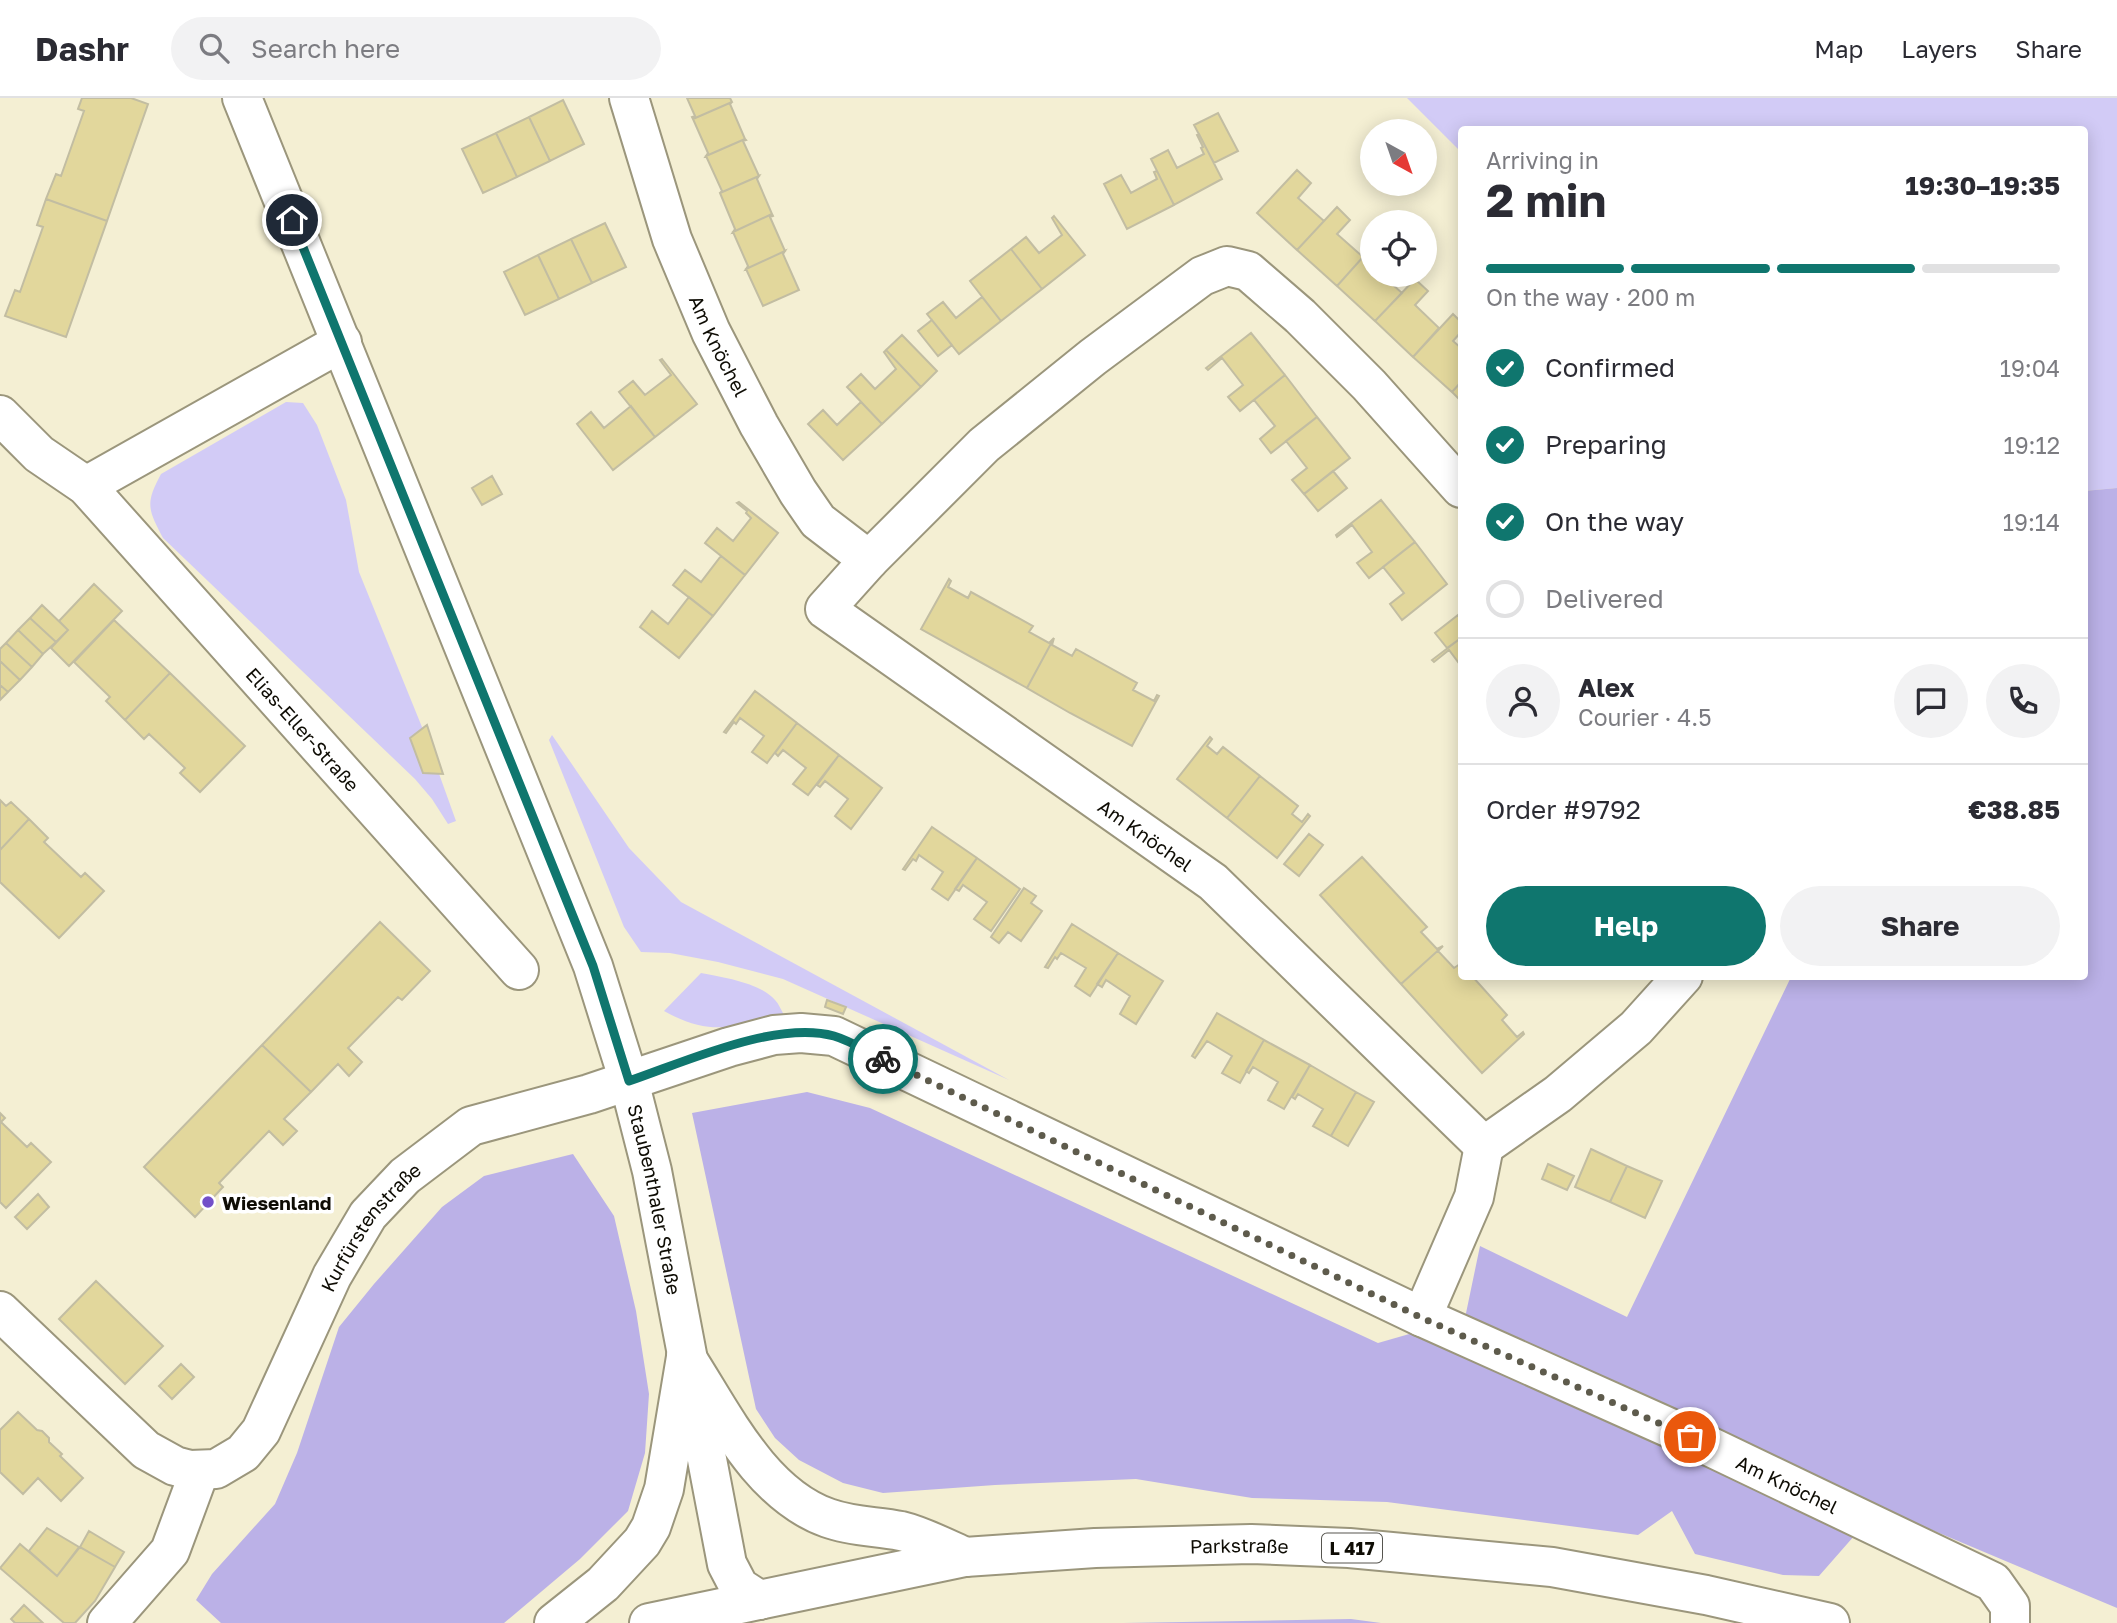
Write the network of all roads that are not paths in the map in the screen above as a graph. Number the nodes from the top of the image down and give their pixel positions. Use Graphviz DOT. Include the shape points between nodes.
graph roads {
  1 [pos="242,98"];
  2 [pos="629,98"];
  3 [pos="342,342"];
  4 [pos="0,415"];
  5 [pos="1458,485"];
  6 [pos="86,486"];
  7 [pos="869,560"];
  8 [pos="519,970"];
  9 [pos="1680,980"];
  10 [pos="629,1081"];
  11 [pos="1484,1146"];
  12 [pos="0,1311"];
  13 [pos="1422,1318"];
  14 [pos="686,1357"];
  15 [pos="200,1470"];
  16 [pos="965,1557"];
  17 [pos="759,1600"];
  18 [pos="107,1623"];
  19 [pos="554,1623"];
  20 [pos="649,1623"];
  21 [pos="1830,1623"];
  22 [pos="2010,1623"];
  1 -- 3 [label="main road, Staubenthaler Straße"];
  2 -- 7 [label="main road, Am Knöchel" via="671,239 753,414 818,521"];
  3 -- 6 [label="main road"];
  3 -- 10 [label="main road, Staubenthaler Straße" via="593,966"];
  4 -- 6 [label="main road, Elias-Eller-Straße" via="39,454"];
  5 -- 7 [label="main road, Am Knöchel" via="1300,316 1248,271 1227,266 1202,276 984,445"];
  6 -- 8 [label="main road, Elias-Eller-Straße"];
  7 -- 11 [label="main road, Am Knöchel" via="825,609 1213,882"];
  9 -- 11 [label="main road" via="1607,1053"];
  10 -- 13 [label="main road, Am Knöchel" via="774,1034 834,1036"];
  10 -- 14 [label="main road, Staubenthaler Straße" via="652,1171"];
  10 -- 15 [label="main road, Kurfürstenstraße" via="471,1126 405,1176 368,1215 332,1276 253,1443 229,1463"];
  11 -- 13 [label="main road" via="1474,1197"];
  12 -- 15 [label="main road" via="146,1450 175,1466"];
  13 -- 22 [label="main road, Am Knöchel" via="1678,1432 1993,1582 2010,1606"];
  14 -- 16 [label="main road" via="749,1454 777,1488 827,1518 902,1531"];
  14 -- 17 [label="main road, Staubenthaler Straße" via="727,1564 739,1587"];
  14 -- 19 [label="main road" via="664,1489 651,1527 603,1584"];
  15 -- 18 [label="main road" via="170,1551"];
  16 -- 17 [label="main road, Parkstraße / L 417"];
  16 -- 21 [label="main road, Parkstraße / L 417" via="1156,1546 1349,1548 1552,1567"];
  17 -- 20 [label="main road, Parkstraße"];
}
